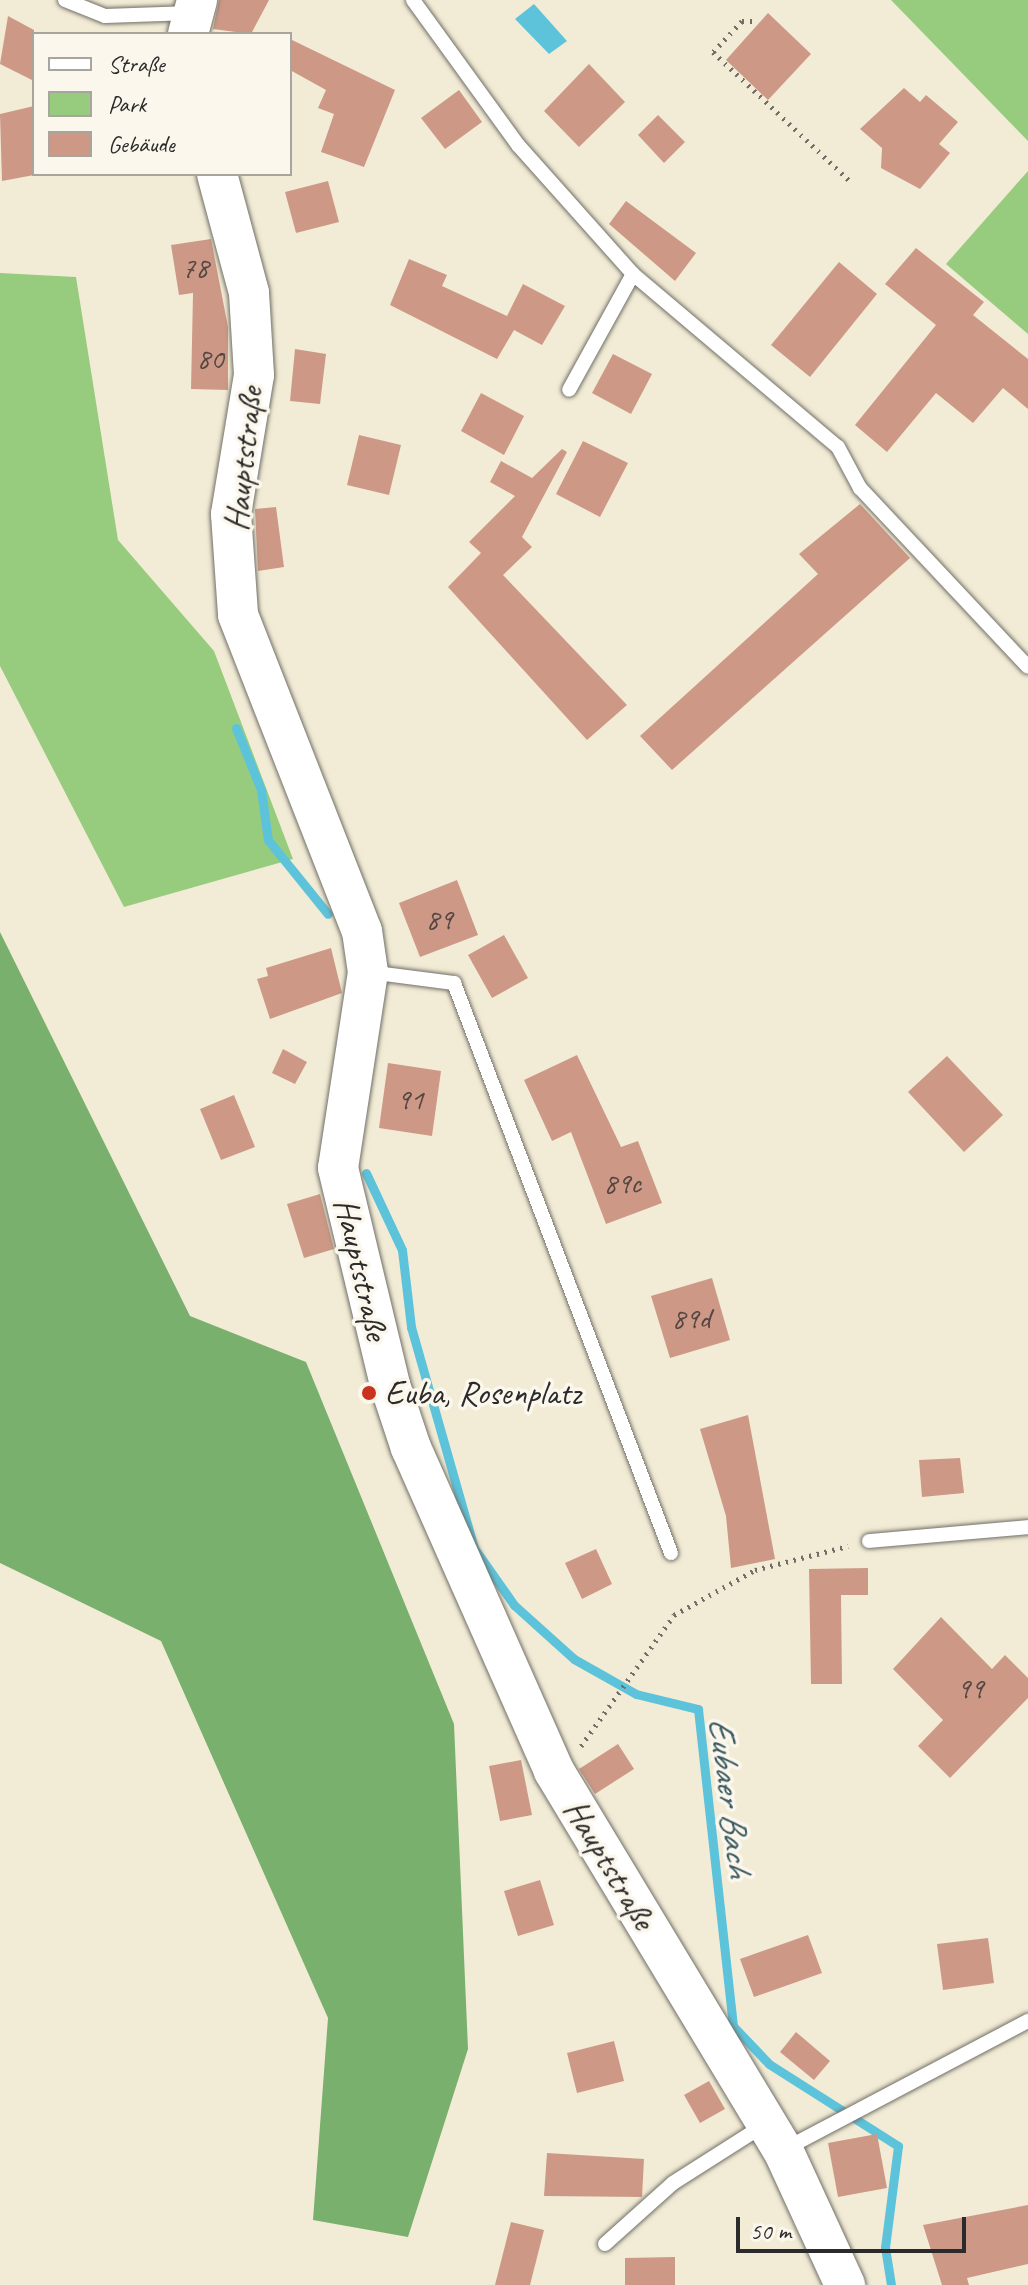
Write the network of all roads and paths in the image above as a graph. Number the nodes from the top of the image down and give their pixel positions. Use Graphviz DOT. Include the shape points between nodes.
graph roads {
  1 [pos="65,0"];
  2 [pos="413,0"];
  3 [pos="97,6"];
  4 [pos="192,16"];
  5 [pos="752,21"];
  6 [pos="218,176"];
  7 [pos="852,183"];
  8 [pos="633,274"];
  9 [pos="569,390"];
  10 [pos="1028,667"];
  11 [pos="368,972"];
  12 [pos="1028,1527"];
  13 [pos="869,1541"];
  14 [pos="671,1553"];
  15 [pos="554,1771"];
  16 [pos="1028,2021"];
  17 [pos="775,2137"];
  18 [pos="605,2244"];
  19 [pos="845,2285"];
  1 -- 3 [label="lane"];
  2 -- 8 [label="lane" via="518,145"];
  3 -- 4 [label="lane"];
  5 -- 7 [label="path" via="742,21 713,52"];
  6 -- 11 [label="street, Hauptstraße" via="249,293 254,375 231,514 238,615 362,931"];
  8 -- 9 [label="lane"];
  8 -- 10 [label="lane" via="838,447 860,488"];
  11 -- 14 [label="lane" via="454,983"];
  11 -- 15 [label="street, Hauptstraße" via="338,1168 367,1301 411,1448"];
  12 -- 13 [label="lane"];
  13 -- 15 [label="path" via="755,1570 674,1615 594,1733"];
  15 -- 17 [label="street, Hauptstraße"];
  16 -- 17 [label="lane" via="872,2104"];
  17 -- 18 [label="lane" via="673,2183"];
  17 -- 19 [label="street, Hauptstraße"];
}
